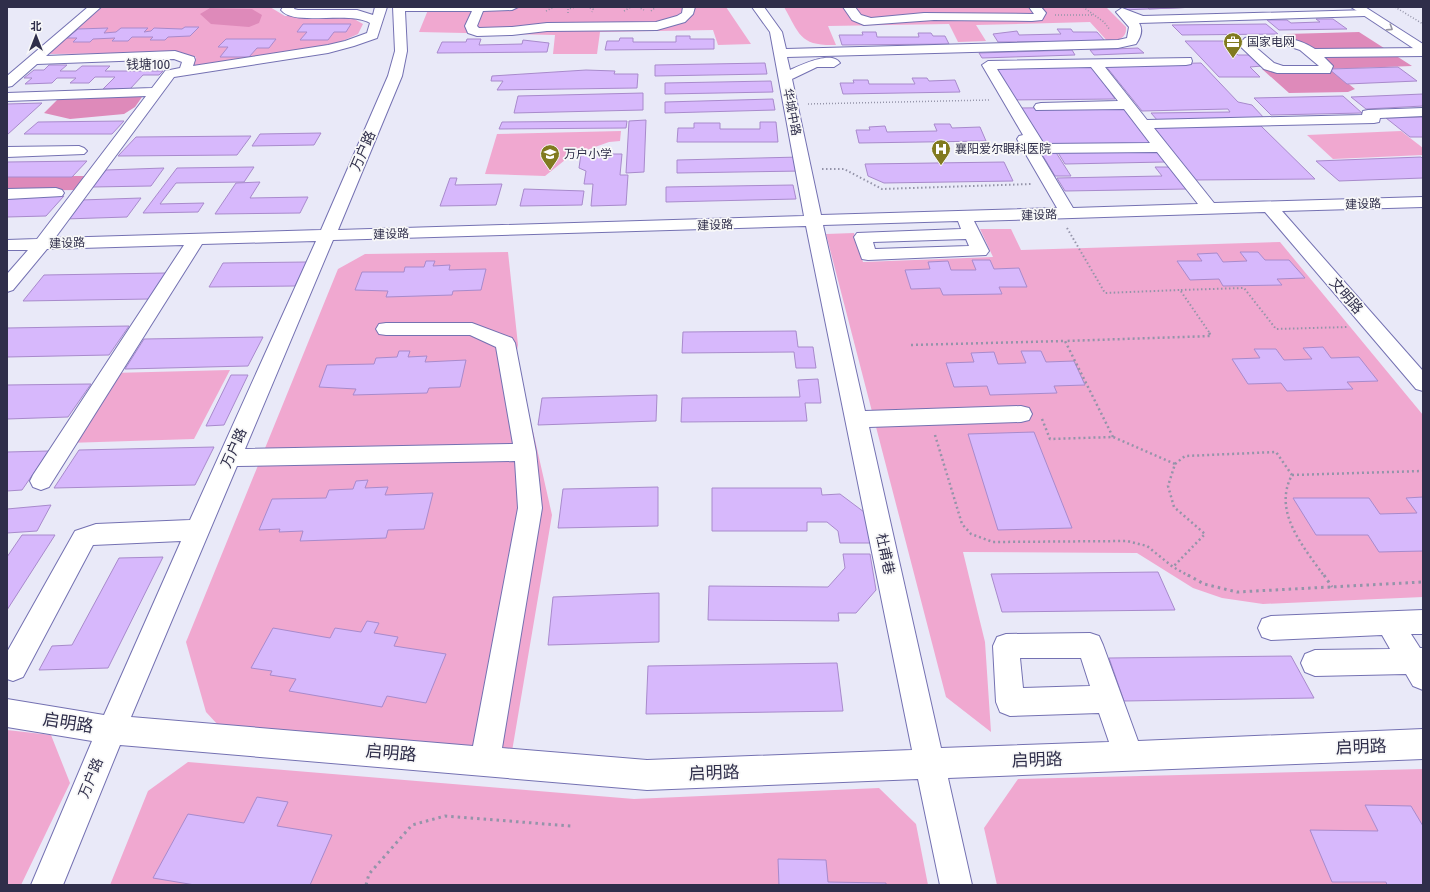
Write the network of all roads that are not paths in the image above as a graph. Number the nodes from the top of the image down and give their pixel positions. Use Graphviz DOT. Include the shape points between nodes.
graph roads {
  1 [pos="95,7"];
  2 [pos="289,7"];
  3 [pos="381,7"];
  4 [pos="512,7"];
  5 [pos="689,7"];
  6 [pos="758,7"];
  7 [pos="850,7"];
  8 [pos="399,8"];
  9 [pos="478,8"];
  10 [pos="1361,9"];
  11 [pos="1037,11"];
  12 [pos="1121,11"];
  13 [pos="955,16"];
  14 [pos="376,22"];
  15 [pos="975,49"];
  16 [pos="1423,50"];
  17 [pos="780,53"];
  18 [pos="1312,53"];
  19 [pos="35,60"];
  20 [pos="1186,62"];
  21 [pos="1095,63"];
  22 [pos="908,64"];
  23 [pos="978,64"];
  24 [pos="185,72"];
  25 [pos="785,77"];
  26 [pos="7,83"];
  27 [pos="157,92"];
  28 [pos="7,97"];
  29 [pos="1127,104"];
  30 [pos="1041,106"];
  31 [pos="1423,112"];
  32 [pos="1143,124"];
  33 [pos="1160,147"];
  34 [pos="80,151"];
  35 [pos="7,152"];
  36 [pos="56,193"];
  37 [pos="7,194"];
  38 [pos="1423,202"];
  39 [pos="1270,207"];
  40 [pos="1210,209"];
  41 [pos="1064,214"];
  42 [pos="964,217"];
  43 [pos="814,222"];
  44 [pos="971,234"];
  45 [pos="328,236"];
  46 [pos="196,240"];
  47 [pos="42,244"];
  48 [pos="7,245"];
  49 [pos="7,286"];
  50 [pos="386,329"];
  51 [pos="1423,384"];
  52 [pos="1022,414"];
  53 [pos="856,419"];
  54 [pos="525,452"];
  55 [pos="230,458"];
  56 [pos="41,481"];
  57 [pos="198,530"];
  58 [pos="1423,622"];
  59 [pos="1389,623"];
  60 [pos="1271,628"];
  61 [pos="1316,663"];
  62 [pos="1420,666"];
  63 [pos="13,668"];
  64 [pos="1109,699"];
  65 [pos="7,713"];
  66 [pos="111,730"];
  67 [pos="1423,744"];
  68 [pos="1129,757"];
  69 [pos="485,761"];
  70 [pos="930,765"];
  71 [pos="47,885"];
  72 [pos="956,885"];
  1 -- 19 [label="main road"];
  2 -- 14 [label="main road" via="287,10 296,14 358,14"];
  3 -- 14 [label="main road"];
  4 -- 9 [label="main road"];
  5 -- 9 [label="main road" via="687,14 681,19 657,26 547,27 477,32 472,30 471,26"];
  6 -- 17 [label="main road, 华城中路" via="776,32"];
  7 -- 13 [label="main road" via="855,17 879,22 910,17"];
  8 -- 9 [label="main road"];
  8 -- 45 [label="main road, 万户路" via="401,51 395,76"];
  10 -- 12 [label="main road" via="1142,20"];
  10 -- 16 [label="main road, one-way"];
  11 -- 13 [label="main road" via="1019,19 1001,16"];
  12 -- 15 [label="main road" via="1136,26 1132,41 1102,45"];
  13 -- 15 [label="main road"];
  14 -- 24 [label="main road" via="373,35 341,48"];
  15 -- 17 [label="main road"];
  16 -- 18 [label="main road"];
  17 -- 25 [label="main road, 华城中路"];
  18 -- 18 [label="main road" via="1300,44 1287,41 1249,41 1245,44 1269,66 1282,70 1324,70 1327,66"];
  19 -- 24 [label="main road" via="175,55 189,60"];
  19 -- 26 [label="main road"];
  20 -- 21 [label="main road"];
  21 -- 29 [label="main road"];
  21 -- 33 [label="main road" via="988,65 1039,149"];
  22 -- 25 [label="main road" via="815,64"];
  23 -- 41 [label="main road" via="1051,184"];
  24 -- 27 [label="main road" via="170,74"];
  25 -- 43 [label="main road, 华城中路"];
  27 -- 28 [label="main road"];
  27 -- 47 [label="main road"];
  29 -- 30 [label="main road"];
  29 -- 32 [label="main road"];
  31 -- 32 [label="main road" via="1368,114 1374,119"];
  32 -- 33 [label="main road"];
  33 -- 40 [label="main road"];
  34 -- 35 [label="main road"];
  36 -- 37 [label="main road"];
  38 -- 39 [label="main road, 建设路"];
  39 -- 40 [label="main road, 建设路"];
  39 -- 51 [label="main road, 文明路"];
  40 -- 41 [label="main road, 建设路"];
  41 -- 42 [label="main road, 建设路"];
  42 -- 43 [label="main road, 建设路"];
  42 -- 44 [label="main road"];
  43 -- 45 [label="main road, 建设路"];
  43 -- 53 [label="main road, 杜甫巷"];
  44 -- 44 [label="main road" via="980,251 868,255 863,237"];
  45 -- 46 [label="main road, 建设路"];
  45 -- 55 [label="main road, 万户路"];
  46 -- 47 [label="main road, 建设路"];
  46 -- 56 [label="main road"];
  47 -- 48 [label="main road, 建设路"];
  47 -- 49 [label="main road"];
  50 -- 54 [label="main road" via="472,329 505,343"];
  52 -- 53 [label="main road"];
  53 -- 70 [label="main road, 杜甫巷"];
  54 -- 55 [label="main road"];
  54 -- 69 [label="main road" via="530,508"];
  55 -- 57 [label="main road, 万户路"];
  57 -- 63 [label="main road" via="96,534 84,538"];
  57 -- 66 [label="main road, 万户路"];
  58 -- 59 [label="main road"];
  59 -- 60 [label="main road"];
  59 -- 62 [label="main road"];
  61 -- 62 [label="main road"];
  64 -- 68 [label="main road"];
  65 -- 66 [label="main road, 启明路"];
  66 -- 69 [label="main road, 启明路"];
  66 -- 71 [label="main road, 万户路"];
  67 -- 68 [label="main road, 启明路"];
  68 -- 70 [label="main road, 启明路"];
  69 -- 70 [label="main road, 启明路" via="647,775"];
  70 -- 72 [label="main road, 杜甫巷"];
}
